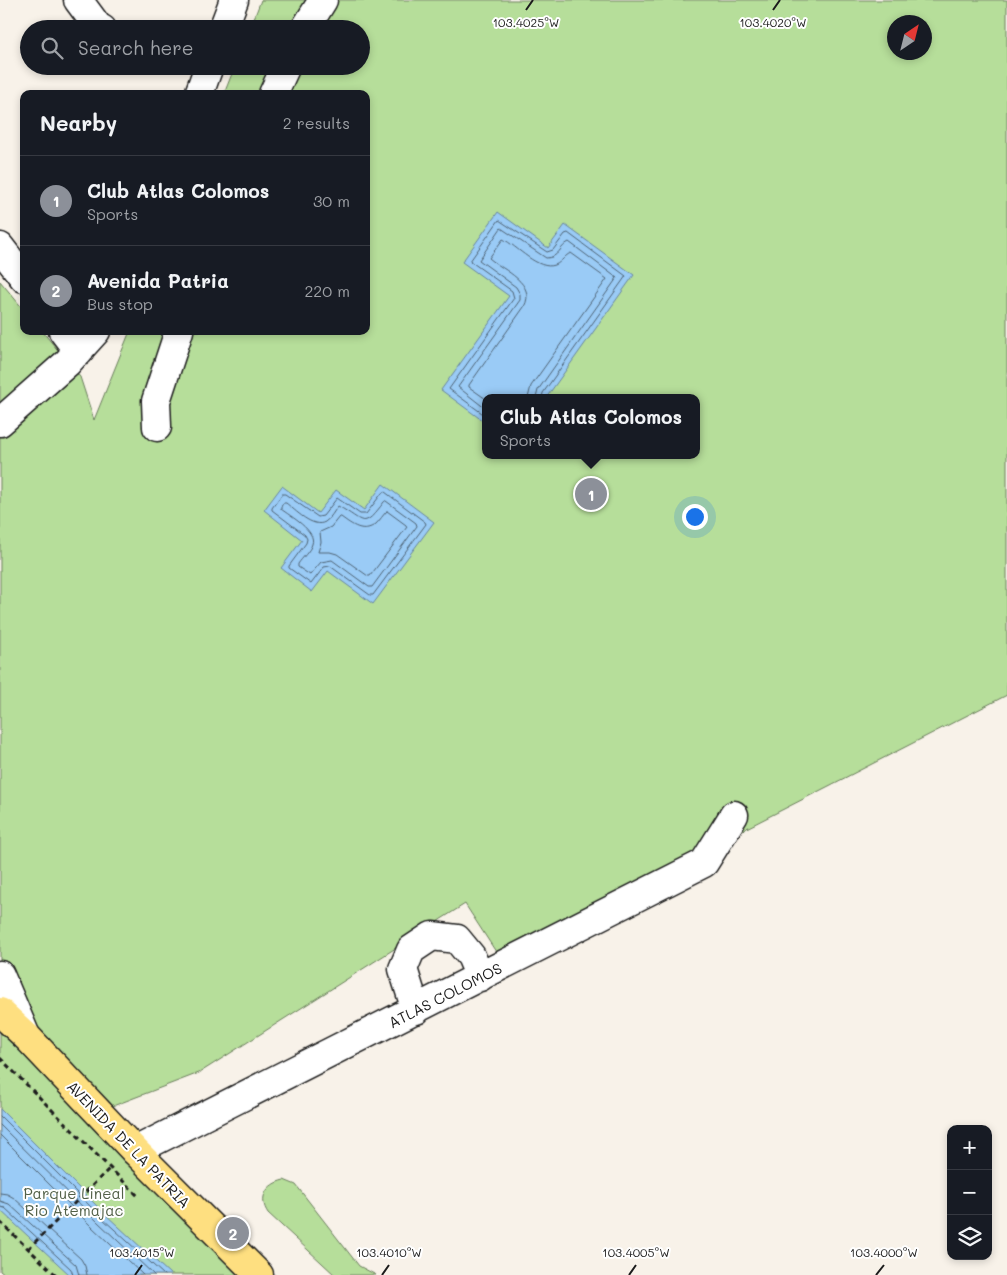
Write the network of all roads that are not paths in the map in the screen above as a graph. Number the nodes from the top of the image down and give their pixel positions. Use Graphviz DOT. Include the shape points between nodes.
graph roads {
  1 [pos="78,0"];
  2 [pos="234,0"];
  3 [pos="93,20"];
  4 [pos="226,20"];
  5 [pos="206,75"];
  6 [pos="282,75"];
  7 [pos="200,90"];
  8 [pos="275,90"];
  9 [pos="0,247"];
  10 [pos="20,273"];
  11 [pos="87,335"];
  12 [pos="178,335"];
  13 [pos="71,342"];
  14 [pos="0,422"];
  15 [pos="157,427"];
  16 [pos="734,815"];
  17 [pos="0,975"];
  18 [pos="480,977"];
  19 [pos="416,1010"];
  20 [pos="0,1012"];
  21 [pos="26,1036"];
  22 [pos="135,1152"];
  23 [pos="259,1275"];
  1 -- 3 [label="street"];
  2 -- 4 [label="street"];
  5 -- 7 [label="street"];
  6 -- 8 [label="street"];
  9 -- 10 [label="street"];
  11 -- 13 [label="street"];
  12 -- 15 [label="street" via="156,401"];
  13 -- 14 [label="street"];
  16 -- 18 [label="street, ATLAS COLOMOS" via="704,863"];
  17 -- 21 [label="street"];
  18 -- 19 [label="street, ATLAS COLOMOS"];
  18 -- 19 [label="street" via="471,956 457,939 432,936 411,950 403,969"];
  19 -- 22 [label="street, ATLAS COLOMOS"];
  20 -- 21 [label="main road, AVENIDA DE LA PATRIA"];
  21 -- 22 [label="main road, AVENIDA DE LA PATRIA"];
  22 -- 23 [label="main road, AVENIDA DE LA PATRIA"];
}
